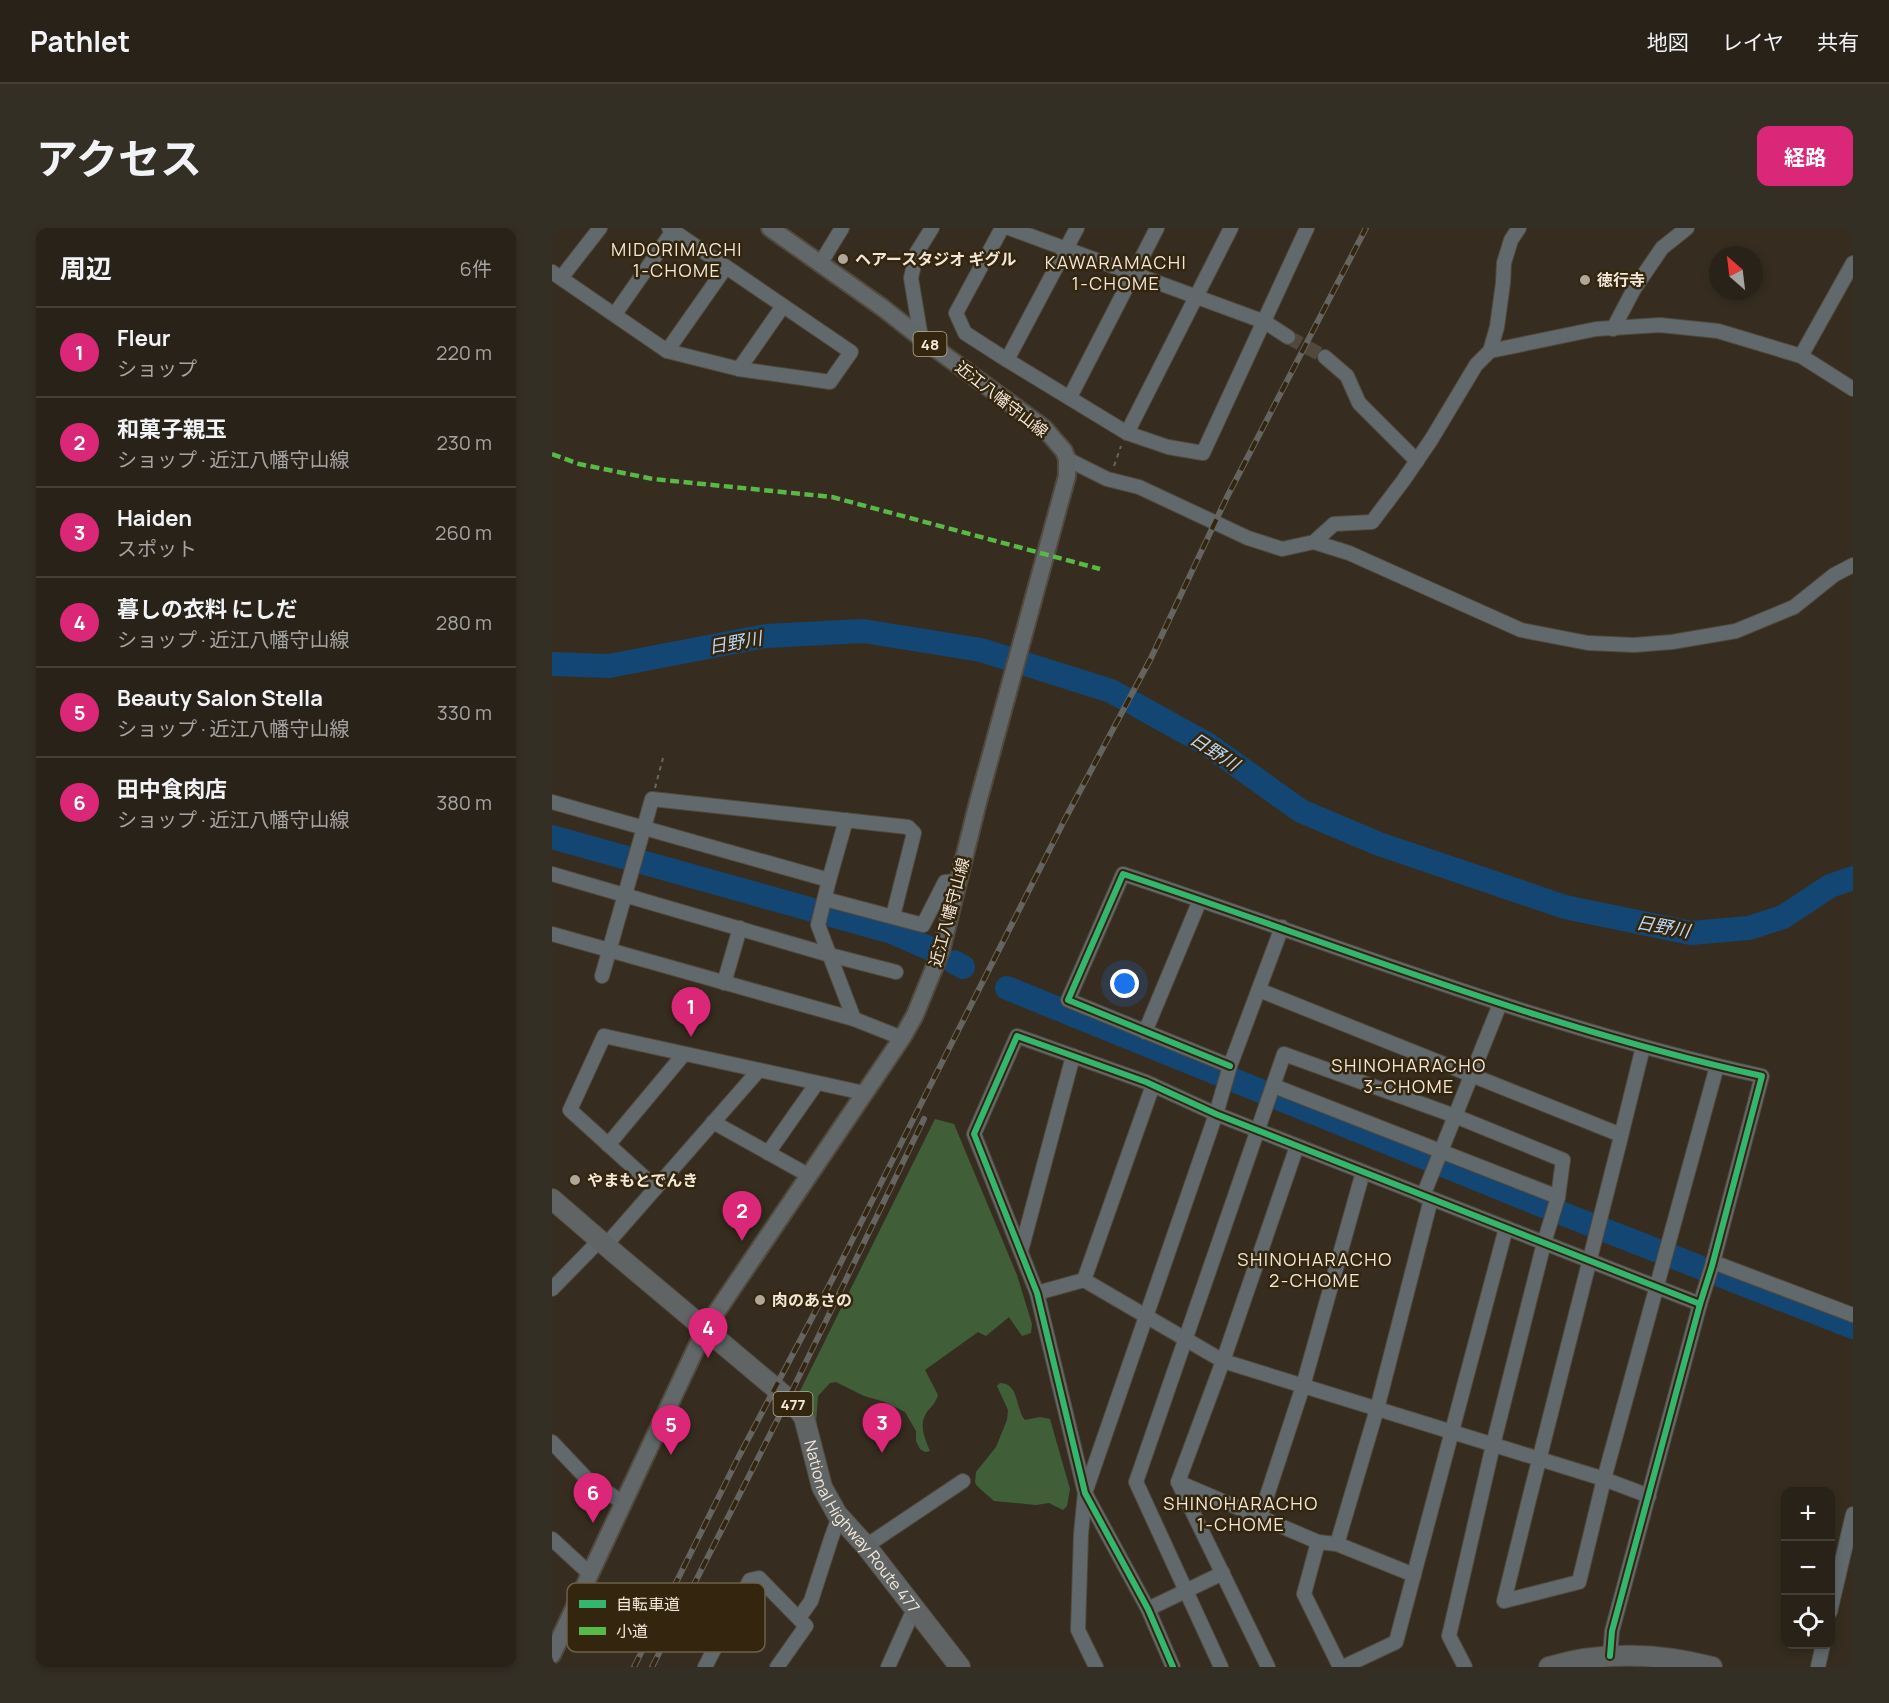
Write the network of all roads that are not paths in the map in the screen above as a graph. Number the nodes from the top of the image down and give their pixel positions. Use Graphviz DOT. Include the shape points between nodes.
graph roads {
  1 [pos="600,228"];
  2 [pos="770,228"];
  3 [pos="842,228"];
  4 [pos="932,228"];
  5 [pos="1002,228"];
  6 [pos="1009,228"];
  7 [pos="1077,228"];
  8 [pos="1157,228"];
  9 [pos="1231,228"];
  10 [pos="1519,228"];
  11 [pos="1687,228"];
  12 [pos="672,229"];
  13 [pos="1305,229"];
  14 [pos="1066,249"];
  15 [pos="1853,263"];
  16 [pos="820,264"];
  17 [pos="726,267"];
  18 [pos="1134,273"];
  19 [pos="557,275"];
  20 [pos="1196,297"];
  21 [pos="783,306"];
  22 [pos="615,314"];
  23 [pos="1265,322"];
  24 [pos="1613,329"];
  25 [pos="1288,337"];
  26 [pos="921,338"];
  27 [pos="667,351"];
  28 [pos="1490,351"];
  29 [pos="1801,356"];
  30 [pos="1325,357"];
  31 [pos="1006,360"];
  32 [pos="739,369"];
  33 [pos="1853,389"];
  34 [pos="1070,397"];
  35 [pos="1126,436"];
  36 [pos="1067,459"];
  37 [pos="1417,461"];
  38 [pos="1314,542"];
  39 [pos="1853,565"];
  40 [pos="552,802"];
  41 [pos="846,820"];
  42 [pos="643,827"];
  43 [pos="552,874"];
  44 [pos="829,880"];
  45 [pos="958,881"];
  46 [pos="625,894"];
  47 [pos="1200,900"];
  48 [pos="824,902"];
  49 [pos="893,916"];
  50 [pos="1282,927"];
  51 [pos="740,928"];
  52 [pos="552,934"];
  53 [pos="608,951"];
  54 [pos="830,955"];
  55 [pos="896,972"];
  56 [pos="602,976"];
  57 [pos="724,983"];
  58 [pos="1259,990"];
  59 [pos="1500,1004"];
  60 [pos="854,1019"];
  61 [pos="1145,1032"];
  62 [pos="902,1038"];
  63 [pos="1643,1047"];
  64 [pos="684,1054"];
  65 [pos="1073,1056"];
  66 [pos="1717,1066"];
  67 [pos="759,1070"];
  68 [pos="1228,1074"];
  69 [pos="1471,1075"];
  70 [pos="817,1083"];
  71 [pos="1153,1085"];
  72 [pos="1272,1092"];
  73 [pos="864,1094"];
  74 [pos="1216,1114"];
  75 [pos="1455,1116"];
  76 [pos="713,1122"];
  77 [pos="1259,1131"];
  78 [pos="1621,1136"];
  79 [pos="608,1145"];
  80 [pos="1297,1146"];
  81 [pos="768,1153"];
  82 [pos="1438,1159"];
  83 [pos="1363,1172"];
  84 [pos="808,1176"];
  85 [pos="655,1187"];
  86 [pos="1427,1197"];
  87 [pos="552,1199"];
  88 [pos="1556,1206"];
  89 [pos="1506,1228"];
  90 [pos="602,1243"];
  91 [pos="1544,1243"];
  92 [pos="1022,1251"];
  93 [pos="1590,1262"];
  94 [pos="1711,1269"];
  95 [pos="1084,1280"];
  96 [pos="1657,1287"];
  97 [pos="552,1289"];
  98 [pos="1036,1293"];
  99 [pos="1700,1304"];
  100 [pos="1853,1315"];
  101 [pos="1145,1316"];
  102 [pos="705,1329"];
  103 [pos="1185,1339"];
  104 [pos="1223,1361"];
  105 [pos="1303,1386"];
  106 [pos="1377,1409"];
  107 [pos="1452,1432"];
  108 [pos="552,1442"];
  109 [pos="1493,1445"];
  110 [pos="1538,1459"];
  111 [pos="1604,1479"];
  112 [pos="963,1481"];
  113 [pos="1178,1482"];
  114 [pos="1085,1493"];
  115 [pos="1649,1496"];
  116 [pos="622,1502"];
  117 [pos="1853,1514"];
  118 [pos="1260,1517"];
  119 [pos="842,1519"];
  120 [pos="552,1539"];
  121 [pos="1318,1542"];
  122 [pos="1337,1544"];
  123 [pos="866,1546"];
  124 [pos="590,1574"];
  125 [pos="1223,1574"];
  126 [pos="1414,1575"];
  127 [pos="585,1583"];
  128 [pos="748,1583"];
  129 [pos="764,1583"];
  130 [pos="765,1584"];
  131 [pos="1186,1591"];
  132 [pos="1834,1595"];
  133 [pos="915,1609"];
  134 [pos="1148,1609"];
  135 [pos="799,1618"];
  136 [pos="567,1619"];
  137 [pos="554,1645"];
  138 [pos="1822,1649"];
  139 [pos="713,1652"];
  140 [pos="1610,1656"];
  141 [pos="705,1667"];
  142 [pos="777,1667"];
  143 [pos="888,1667"];
  144 [pos="960,1667"];
  145 [pos="1096,1667"];
  146 [pos="1173,1667"];
  147 [pos="1221,1667"];
  148 [pos="1268,1667"];
  149 [pos="1342,1667"];
  150 [pos="1465,1667"];
  151 [pos="1549,1667"];
  152 [pos="1712,1667"];
  153 [pos="1818,1667"];
  1 -- 19 [label="street"];
  2 -- 16 [label="main road, 近江八幡守山線 / 48"];
  3 -- 16 [label="street"];
  4 -- 26 [label="street" via="917,252 911,278"];
  5 -- 31 [label="street" via="956,313 965,333"];
  6 -- 14 [label="street"];
  7 -- 14 [label="street"];
  8 -- 18 [label="street"];
  9 -- 20 [label="street"];
  10 -- 28 [label="street" via="1504,263 1497,327"];
  11 -- 24 [label="street" via="1662,248"];
  12 -- 17 [label="street"];
  12 -- 22 [label="street"];
  13 -- 23 [label="street"];
  14 -- 18 [label="street"];
  14 -- 31 [label="street"];
  15 -- 29 [label="street"];
  16 -- 26 [label="main road, 近江八幡守山線 / 48"];
  17 -- 21 [label="street"];
  17 -- 27 [label="street"];
  18 -- 20 [label="street"];
  18 -- 34 [label="street"];
  19 -- 22 [label="street"];
  20 -- 23 [label="street"];
  20 -- 35 [label="street"];
  21 -- 32 [label="street"];
  21 -- 32 [label="street" via="851,352 846,360 830,382"];
  22 -- 27 [label="street"];
  23 -- 25 [label="street"];
  23 -- 35 [label="street" via="1203,453"];
  24 -- 28 [label="street"];
  24 -- 29 [label="street" via="1660,325 1718,331"];
  26 -- 36 [label="main road, 近江八幡守山線 / 48" via="1044,428"];
  27 -- 32 [label="street"];
  28 -- 37 [label="street" via="1476,365"];
  29 -- 33 [label="street"];
  30 -- 37 [label="street" via="1347,376 1359,403"];
  31 -- 34 [label="street"];
  34 -- 35 [label="street"];
  36 -- 38 [label="street" via="1107,479 1139,487 1248,538 1282,549"];
  36 -- 45 [label="main road, 近江八幡守山線" via="1067,476"];
  37 -- 38 [label="street" via="1372,522 1334,524"];
  38 -- 39 [label="street" via="1349,553 1521,630 1588,643 1634,645 1736,631 1794,607"];
  40 -- 42 [label="street"];
  41 -- 42 [label="street" via="652,799"];
  41 -- 44 [label="street"];
  41 -- 49 [label="street" via="908,827 914,833"];
  42 -- 44 [label="street"];
  42 -- 46 [label="street"];
  43 -- 46 [label="street"];
  44 -- 48 [label="street"];
  45 -- 49 [label="street" via="945,882 923,925"];
  45 -- 62 [label="main road, 近江八幡守山線" via="941,951"];
  46 -- 51 [label="street"];
  46 -- 53 [label="street"];
  47 -- 50 [label="street"];
  47 -- 61 [label="street"];
  47 -- 61 [label="street" via="1123,874 1068,1000"];
  48 -- 49 [label="street"];
  48 -- 54 [label="street" via="818,925"];
  50 -- 58 [label="street"];
  50 -- 59 [label="street"];
  51 -- 54 [label="street"];
  51 -- 57 [label="street"];
  52 -- 53 [label="street"];
  53 -- 56 [label="street"];
  53 -- 57 [label="street"];
  54 -- 55 [label="street"];
  54 -- 60 [label="street"];
  57 -- 60 [label="street"];
  58 -- 68 [label="street"];
  58 -- 69 [label="street"];
  59 -- 63 [label="street"];
  59 -- 69 [label="street"];
  60 -- 62 [label="street"];
  61 -- 68 [label="street"];
  62 -- 73 [label="main road, 近江八幡守山線"];
  63 -- 66 [label="street"];
  63 -- 78 [label="street"];
  64 -- 67 [label="street"];
  64 -- 79 [label="street"];
  64 -- 79 [label="street" via="604,1036 570,1110"];
  65 -- 71 [label="street"];
  65 -- 92 [label="street"];
  65 -- 92 [label="street" via="1017,1036 974,1134"];
  66 -- 94 [label="street" via="1762,1076"];
  66 -- 96 [label="street"];
  67 -- 70 [label="street"];
  67 -- 76 [label="street"];
  68 -- 74 [label="street"];
  69 -- 75 [label="street"];
  69 -- 78 [label="street"];
  70 -- 73 [label="street"];
  70 -- 81 [label="street"];
  71 -- 74 [label="street"];
  71 -- 95 [label="street"];
  72 -- 75 [label="street" via="1284,1054"];
  72 -- 77 [label="street"];
  72 -- 82 [label="street"];
  73 -- 84 [label="main road, 近江八幡守山線"];
  74 -- 77 [label="street"];
  74 -- 101 [label="street"];
  75 -- 82 [label="street"];
  75 -- 88 [label="street" via="1563,1160"];
  76 -- 81 [label="street"];
  76 -- 85 [label="street"];
  77 -- 80 [label="street"];
  77 -- 103 [label="street"];
  78 -- 93 [label="street"];
  79 -- 85 [label="street"];
  80 -- 83 [label="street"];
  80 -- 104 [label="street"];
  81 -- 84 [label="street"];
  82 -- 86 [label="street"];
  82 -- 88 [label="street"];
  83 -- 86 [label="street"];
  83 -- 105 [label="street"];
  84 -- 102 [label="main road, 近江八幡守山線"];
  85 -- 90 [label="street"];
  86 -- 89 [label="street"];
  86 -- 106 [label="street"];
  87 -- 90 [label="highway, National Highway Route 477 / 477"];
  88 -- 91 [label="street"];
  89 -- 91 [label="street"];
  89 -- 107 [label="street"];
  90 -- 97 [label="street"];
  90 -- 102 [label="highway, National Highway Route 477 / 477"];
  91 -- 93 [label="street"];
  91 -- 109 [label="street"];
  92 -- 98 [label="street"];
  93 -- 96 [label="street"];
  93 -- 110 [label="street"];
  94 -- 99 [label="street"];
  94 -- 100 [label="street"];
  95 -- 98 [label="street"];
  95 -- 101 [label="street"];
  96 -- 99 [label="street"];
  96 -- 111 [label="street"];
  98 -- 114 [label="street"];
  99 -- 115 [label="street"];
  101 -- 103 [label="street"];
  101 -- 114 [label="street"];
  102 -- 116 [label="main road, 近江八幡守山線"];
  102 -- 119 [label="highway, National Highway Route 477 / 477" via="793,1403 804,1417 822,1487"];
  103 -- 104 [label="street"];
  103 -- 131 [label="street" via="1136,1482"];
  104 -- 105 [label="street"];
  104 -- 113 [label="street"];
  105 -- 106 [label="street"];
  105 -- 118 [label="street"];
  106 -- 107 [label="street"];
  106 -- 122 [label="street"];
  107 -- 109 [label="street"];
  107 -- 126 [label="street"];
  108 -- 116 [label="street" via="587,1479"];
  109 -- 110 [label="street"];
  109 -- 150 [label="street" via="1449,1636"];
  110 -- 111 [label="street"];
  110 -- 111 [label="street" via="1504,1601 1579,1582"];
  111 -- 115 [label="street"];
  112 -- 123 [label="street"];
  113 -- 118 [label="street"];
  113 -- 125 [label="street"];
  114 -- 134 [label="street"];
  114 -- 145 [label="street" via="1078,1630"];
  115 -- 140 [label="street" via="1612,1631"];
  116 -- 124 [label="main road, 近江八幡守山線"];
  117 -- 132 [label="street"];
  118 -- 121 [label="street"];
  119 -- 123 [label="highway, National Highway Route 477 / 477"];
  119 -- 135 [label="street" via="836,1525 811,1600"];
  120 -- 124 [label="street"];
  121 -- 122 [label="street"];
  121 -- 149 [label="street" via="1304,1594"];
  122 -- 126 [label="street"];
  123 -- 133 [label="highway, National Highway Route 477 / 477"];
  124 -- 127 [label="main road, 近江八幡守山線"];
  125 -- 131 [label="street"];
  125 -- 148 [label="street"];
  126 -- 149 [label="street" via="1396,1642"];
  128 -- 129 [label="street" via="759,1578"];
  130 -- 135 [label="street"];
  131 -- 134 [label="street"];
  131 -- 147 [label="street"];
  133 -- 143 [label="street"];
  133 -- 144 [label="highway, National Highway Route 477 / 477"];
  134 -- 146 [label="street"];
  135 -- 142 [label="street" via="806,1626"];
  136 -- 137 [label="main road, 近江八幡守山線"];
  138 -- 153 [label="street"];
  139 -- 141 [label="street"];
  140 -- 151 [label="highway"];
  140 -- 152 [label="highway" via="1675,1659"];
}
